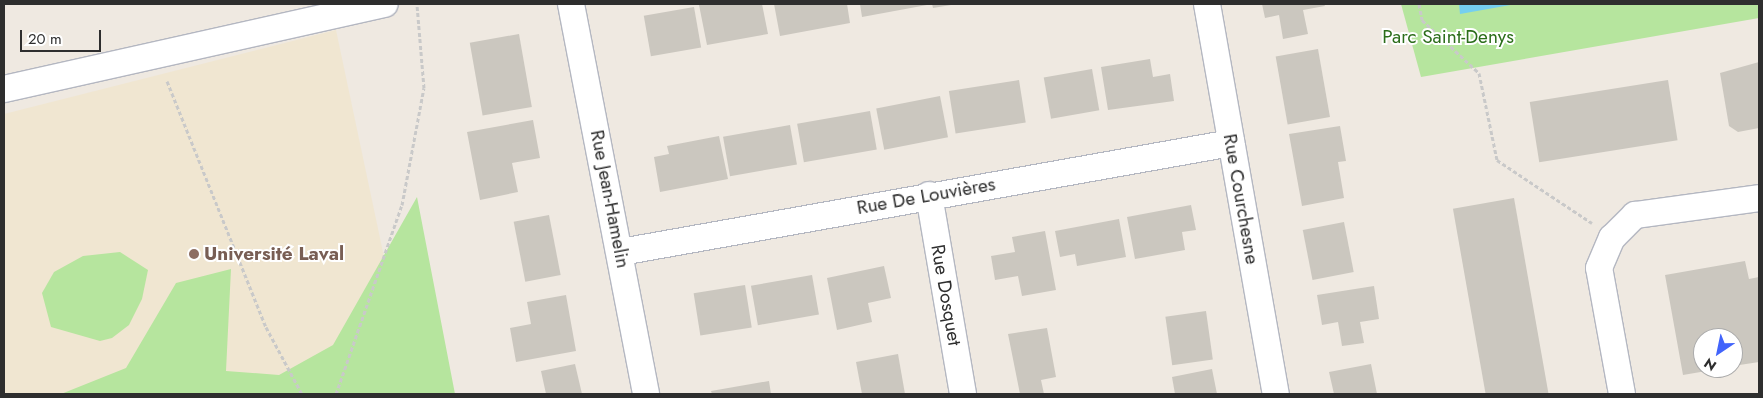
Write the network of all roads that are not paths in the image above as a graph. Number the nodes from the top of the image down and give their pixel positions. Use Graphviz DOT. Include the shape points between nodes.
graph roads {
  1 [pos="385,4"];
  2 [pos="571,4"];
  3 [pos="1207,4"];
  4 [pos="4,89"];
  5 [pos="1231,143"];
  6 [pos="929,195"];
  7 [pos="1759,198"];
  8 [pos="621,252"];
  9 [pos="646,394"];
  10 [pos="963,394"];
  11 [pos="1276,394"];
  12 [pos="1622,394"];
  1 -- 4 [label="street"];
  2 -- 8 [label="street, Rue Jean-Hamelin"];
  3 -- 5 [label="street, Rue Courchesne"];
  5 -- 6 [label="street, Rue De Louvières"];
  5 -- 11 [label="street, Rue Courchesne"];
  6 -- 8 [label="street, Rue De Louvières"];
  6 -- 10 [label="street, Rue Dosquet"];
  7 -- 12 [label="street" via="1635,215 1612,238 1599,268"];
  8 -- 9 [label="street, Rue Jean-Hamelin"];
}
